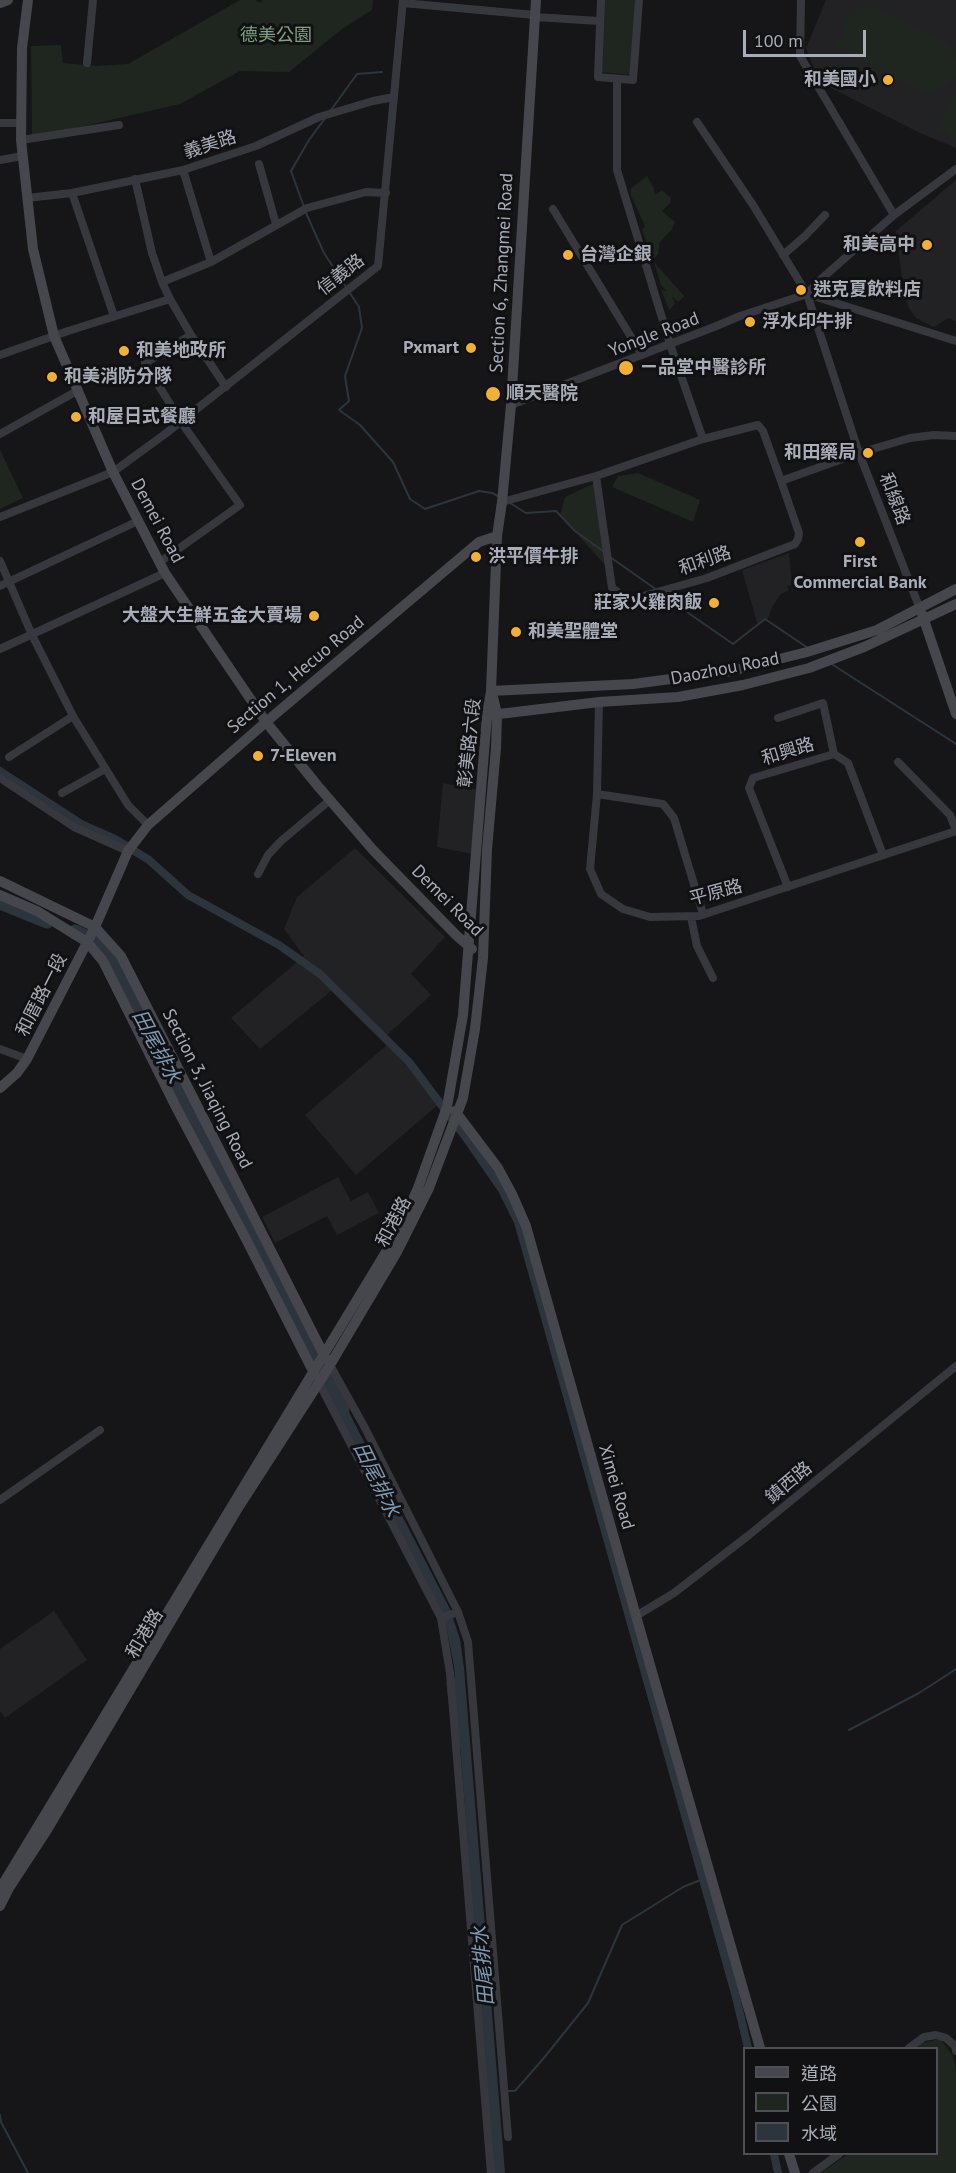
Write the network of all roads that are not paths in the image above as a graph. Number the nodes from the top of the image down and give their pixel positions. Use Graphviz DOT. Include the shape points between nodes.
graph roads {
  1 [pos="8,0"];
  2 [pos="28,0"];
  3 [pos="93,0"];
  4 [pos="536,0"];
  5 [pos="601,0"];
  6 [pos="639,0"];
  7 [pos="801,0"];
  8 [pos="403,2"];
  9 [pos="0,3"];
  10 [pos="535,16"];
  11 [pos="599,21"];
  12 [pos="87,63"];
  13 [pos="617,80"];
  14 [pos="394,97"];
  15 [pos="698,122"];
  16 [pos="0,123"];
  17 [pos="22,123"];
  18 [pos="119,125"];
  19 [pos="21,140"];
  20 [pos="22,156"];
  21 [pos="0,160"];
  22 [pos="259,165"];
  23 [pos="956,169"];
  24 [pos="183,170"];
  25 [pos="135,179"];
  26 [pos="72,193"];
  27 [pos="386,193"];
  28 [pos="27,198"];
  29 [pos="553,209"];
  30 [pos="825,215"];
  31 [pos="894,215"];
  32 [pos="276,224"];
  33 [pos="783,255"];
  34 [pos="211,262"];
  35 [pos="162,282"];
  36 [pos="807,294"];
  37 [pos="170,299"];
  38 [pos="114,316"];
  39 [pos="191,335"];
  40 [pos="54,336"];
  41 [pos="956,341"];
  42 [pos="670,344"];
  43 [pos="0,355"];
  44 [pos="642,356"];
  45 [pos="225,387"];
  46 [pos="77,391"];
  47 [pos="511,405"];
  48 [pos="181,422"];
  49 [pos="0,434"];
  50 [pos="956,436"];
  51 [pos="703,439"];
  52 [pos="859,453"];
  53 [pos="112,472"];
  54 [pos="596,476"];
  55 [pos="781,481"];
  56 [pos="502,502"];
  57 [pos="0,517"];
  58 [pos="138,521"];
  59 [pos="497,536"];
  60 [pos="0,561"];
  61 [pos="160,562"];
  62 [pos="165,573"];
  63 [pos="9,582"];
  64 [pos="0,586"];
  65 [pos="956,589"];
  66 [pos="956,604"];
  67 [pos="920,609"];
  68 [pos="924,620"];
  69 [pos="32,635"];
  70 [pos="0,649"];
  71 [pos="491,691"];
  72 [pos="599,702"];
  73 [pos="492,714"];
  74 [pos="956,714"];
  75 [pos="74,716"];
  76 [pos="778,718"];
  77 [pos="266,722"];
  78 [pos="834,754"];
  79 [pos="9,757"];
  80 [pos="898,762"];
  81 [pos="105,769"];
  82 [pos="0,778"];
  83 [pos="62,793"];
  84 [pos="597,794"];
  85 [pos="330,800"];
  86 [pos="147,825"];
  87 [pos="956,831"];
  88 [pos="128,851"];
  89 [pos="883,855"];
  90 [pos="258,874"];
  91 [pos="0,882"];
  92 [pos="788,887"];
  93 [pos="0,895"];
  94 [pos="703,914"];
  95 [pos="691,917"];
  96 [pos="92,934"];
  97 [pos="469,946"];
  98 [pos="483,958"];
  99 [pos="713,978"];
  100 [pos="461,1027"];
  101 [pos="476,1029"];
  102 [pos="0,1049"];
  103 [pos="27,1059"];
  104 [pos="0,1088"];
  105 [pos="447,1107"];
  106 [pos="457,1113"];
  107 [pos="448,1123"];
  108 [pos="325,1362"];
  109 [pos="956,1366"];
  110 [pos="317,1376"];
  111 [pos="100,1430"];
  112 [pos="0,1500"];
  113 [pos="458,1612"];
  114 [pos="636,1616"];
  115 [pos="441,1618"];
  116 [pos="0,1889"];
  117 [pos="0,1906"];
  118 [pos="759,2047"];
  119 [pos="912,2047"];
  120 [pos="956,2051"];
  121 [pos="508,2137"];
  122 [pos="789,2155"];
  123 [pos="838,2155"];
  124 [pos="491,2173"];
  125 [pos="795,2173"];
  126 [pos="813,2173"];
  1 -- 9 [label="street"];
  2 -- 17 [label="street, Demei Road" via="22,48"];
  3 -- 12 [label="street"];
  4 -- 10 [label="street, Section 6, Zhangmei Road"];
  5 -- 11 [label="street"];
  6 -- 13 [label="street" via="633,80"];
  7 -- 31 [label="street" via="800,56"];
  8 -- 10 [label="street"];
  8 -- 14 [label="street, 信義路"];
  10 -- 11 [label="street"];
  10 -- 47 [label="street, Section 6, Zhangmei Road"];
  11 -- 13 [label="street" via="598,77"];
  13 -- 42 [label="street" via="617,170"];
  14 -- 24 [label="street, 義美路" via="327,115 256,146"];
  14 -- 27 [label="street, 信義路"];
  15 -- 33 [label="street, 和線路"];
  16 -- 17 [label="street"];
  17 -- 19 [label="street, Demei Road"];
  18 -- 19 [label="street"];
  19 -- 20 [label="street, Demei Road"];
  20 -- 21 [label="street"];
  20 -- 28 [label="street, Demei Road"];
  22 -- 32 [label="street"];
  23 -- 31 [label="street"];
  24 -- 25 [label="street, 義美路"];
  24 -- 34 [label="street"];
  25 -- 26 [label="street, 義美路"];
  25 -- 35 [label="street"];
  26 -- 28 [label="street, 義美路"];
  26 -- 38 [label="street"];
  27 -- 32 [label="street" via="366,192 307,208"];
  27 -- 45 [label="street, 信義路" via="378,266"];
  28 -- 40 [label="street, Demei Road" via="33,249"];
  29 -- 44 [label="street"];
  30 -- 33 [label="street"];
  31 -- 36 [label="street"];
  32 -- 34 [label="street"];
  33 -- 36 [label="street, 和線路"];
  34 -- 35 [label="street"];
  35 -- 37 [label="street"];
  36 -- 41 [label="street"];
  36 -- 42 [label="street, Yongle Road"];
  36 -- 52 [label="street, 和線路"];
  37 -- 38 [label="street"];
  37 -- 39 [label="street"];
  38 -- 40 [label="street"];
  39 -- 45 [label="street"];
  39 -- 48 [label="street" via="145,363"];
  40 -- 43 [label="street"];
  40 -- 46 [label="street, Demei Road"];
  42 -- 44 [label="street, Yongle Road"];
  42 -- 51 [label="street"];
  44 -- 47 [label="street, Yongle Road"];
  45 -- 48 [label="street, 信義路"];
  46 -- 49 [label="street"];
  46 -- 53 [label="street, Demei Road"];
  47 -- 56 [label="street, Section 6, Zhangmei Road"];
  48 -- 53 [label="street, 信義路"];
  48 -- 61 [label="street" via="240,505"];
  50 -- 52 [label="street" via="910,438"];
  51 -- 54 [label="street"];
  51 -- 55 [label="street, 和利路" via="758,425"];
  52 -- 55 [label="street"];
  52 -- 67 [label="street, 和線路"];
  53 -- 57 [label="street, 信義路"];
  53 -- 58 [label="street, Demei Road"];
  54 -- 55 [label="street, 和利路" via="612,588 626,598 707,578 795,544 799,533"];
  54 -- 56 [label="street"];
  56 -- 59 [label="street, Section 6, Zhangmei Road"];
  58 -- 61 [label="street, Demei Road"];
  58 -- 63 [label="street"];
  59 -- 71 [label="street, Section 6, Zhangmei Road"];
  59 -- 77 [label="street, Section 1, Hecuo Road" via="479,542"];
  60 -- 63 [label="street"];
  61 -- 62 [label="street, Demei Road"];
  62 -- 69 [label="street"];
  62 -- 77 [label="street, Demei Road"];
  63 -- 64 [label="street"];
  63 -- 69 [label="street"];
  65 -- 67 [label="street, Daozhou Road"];
  66 -- 68 [label="street, Daozhou Road"];
  67 -- 68 [label="street, 和線路"];
  67 -- 71 [label="street, Daozhou Road" via="877,630 731,671 633,684"];
  68 -- 72 [label="street, Daozhou Road" via="809,668 743,685 678,697"];
  68 -- 74 [label="street, 和線路"];
  69 -- 70 [label="street"];
  69 -- 75 [label="street"];
  71 -- 73 [label="street, 彰美路六段"];
  72 -- 73 [label="street, Daozhou Road"];
  72 -- 84 [label="street, 平原路"];
  73 -- 97 [label="street, 彰美路六段"];
  73 -- 98 [label="street, 彰美路六段"];
  75 -- 79 [label="street"];
  75 -- 81 [label="street"];
  76 -- 78 [label="street" via="823,704"];
  77 -- 85 [label="street, Demei Road"];
  77 -- 86 [label="street, Section 1, Hecuo Road"];
  78 -- 89 [label="street, 和興路" via="848,763"];
  78 -- 92 [label="street, 和興路" via="753,778 749,788"];
  80 -- 87 [label="street" via="950,815"];
  81 -- 83 [label="street"];
  81 -- 86 [label="street" via="128,805"];
  82 -- 88 [label="street" via="74,827"];
  84 -- 94 [label="street" via="663,804 674,818"];
  84 -- 95 [label="street, 平原路" via="590,869 601,894 623,909 650,916"];
  85 -- 90 [label="street" via="281,841"];
  85 -- 97 [label="street, Demei Road" via="373,850"];
  86 -- 88 [label="street, Section 1, Hecuo Road"];
  87 -- 89 [label="street, 平原路"];
  88 -- 96 [label="street, 和厝路一段"];
  89 -- 92 [label="street, 平原路"];
  91 -- 96 [label="street, Section 3, Jiaqing Road"];
  92 -- 94 [label="street, 平原路"];
  93 -- 96 [label="street, Section 3, Jiaqing Road"];
  94 -- 95 [label="street, 平原路"];
  95 -- 99 [label="street" via="697,946"];
  96 -- 103 [label="street, 和厝路一段"];
  96 -- 108 [label="street, Section 3, Jiaqing Road" via="121,956"];
  96 -- 110 [label="street, Section 3, Jiaqing Road" via="177,1109"];
  97 -- 98 [label="street, Demei Road"];
  97 -- 100 [label="street, 彰美路六段"];
  98 -- 101 [label="street, 彰美路六段"];
  100 -- 101 [label="street"];
  100 -- 105 [label="street, 彰美路六段"];
  101 -- 106 [label="street, 彰美路六段"];
  102 -- 103 [label="street"];
  103 -- 104 [label="street, 和厝路一段"];
  105 -- 106 [label="street, Ximei Road"];
  105 -- 107 [label="street, 和港路"];
  106 -- 107 [label="street, 和港路"];
  106 -- 114 [label="street, Ximei Road" via="498,1168 526,1226"];
  107 -- 108 [label="street, 和港路" via="395,1237"];
  108 -- 110 [label="street, 和港路"];
  108 -- 113 [label="street" via="365,1428"];
  109 -- 114 [label="street, 鎮西路" via="749,1535 674,1593"];
  110 -- 115 [label="street"];
  110 -- 116 [label="street, 和港路"];
  110 -- 117 [label="street, 和港路"];
  111 -- 112 [label="street"];
  113 -- 115 [label="street"];
  113 -- 121 [label="street" via="468,1642"];
  114 -- 118 [label="street, Ximei Road"];
  115 -- 124 [label="street" via="450,1673"];
  119 -- 120 [label="street" via="924,2037 936,2035 946,2038"];
  122 -- 125 [label="street"];
  123 -- 126 [label="street"];
}
